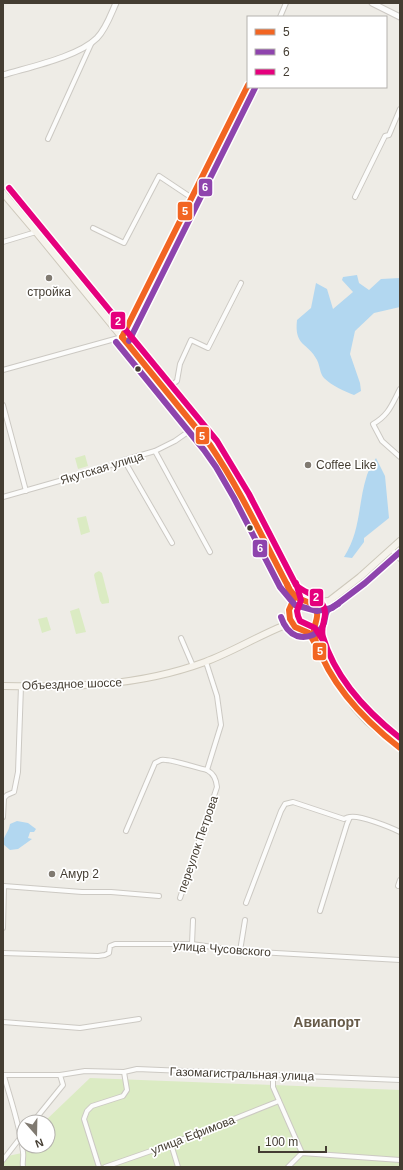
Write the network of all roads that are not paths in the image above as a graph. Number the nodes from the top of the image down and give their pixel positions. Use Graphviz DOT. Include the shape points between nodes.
graph roads {
  1 [pos="116,3"];
  2 [pos="286,3"];
  3 [pos="372,3"];
  4 [pos="280,16"];
  5 [pos="400,17"];
  6 [pos="92,42"];
  7 [pos="3,75"];
  8 [pos="247,87"];
  9 [pos="400,109"];
  10 [pos="48,139"];
  11 [pos="3,193"];
  12 [pos="355,197"];
  13 [pos="192,198"];
  14 [pos="93,228"];
  15 [pos="36,232"];
  16 [pos="3,242"];
  17 [pos="241,283"];
  18 [pos="122,337"];
  19 [pos="3,370"];
  20 [pos="400,389"];
  21 [pos="165,390"];
  22 [pos="3,405"];
  23 [pos="195,427"];
  24 [pos="155,451"];
  25 [pos="400,456"];
  26 [pos="124,460"];
  27 [pos="26,491"];
  28 [pos="3,497"];
  29 [pos="400,541"];
  30 [pos="172,543"];
  31 [pos="392,550"];
  32 [pos="210,552"];
  33 [pos="400,559"];
  34 [pos="290,590"];
  35 [pos="307,601"];
  36 [pos="328,601"];
  37 [pos="289,613"];
  38 [pos="317,618"];
  39 [pos="295,627"];
  40 [pos="302,629"];
  41 [pos="275,630"];
  42 [pos="180,638"];
  43 [pos="318,648"];
  44 [pos="206,662"];
  45 [pos="193,666"];
  46 [pos="3,686"];
  47 [pos="21,686"];
  48 [pos="400,748"];
  49 [pos="207,770"];
  50 [pos="351,816"];
  51 [pos="3,817"];
  52 [pos="126,831"];
  53 [pos="400,832"];
  54 [pos="400,880"];
  55 [pos="4,886"];
  56 [pos="398,886"];
  57 [pos="159,896"];
  58 [pos="180,898"];
  59 [pos="246,903"];
  60 [pos="320,912"];
  61 [pos="193,920"];
  62 [pos="245,920"];
  63 [pos="3,928"];
  64 [pos="192,944"];
  65 [pos="240,951"];
  66 [pos="3,953"];
  67 [pos="400,960"];
  68 [pos="139,1019"];
  69 [pos="3,1022"];
  70 [pos="124,1072"];
  71 [pos="3,1075"];
  72 [pos="60,1075"];
  73 [pos="274,1075"];
  74 [pos="400,1080"];
  75 [pos="279,1101"];
  76 [pos="39,1114"];
  77 [pos="16,1120"];
  78 [pos="16,1143"];
  79 [pos="171,1144"];
  80 [pos="302,1152"];
  81 [pos="24,1154"];
  82 [pos="3,1160"];
  83 [pos="400,1160"];
  84 [pos="23,1167"];
  85 [pos="99,1167"];
  86 [pos="106,1167"];
  87 [pos="178,1167"];
  88 [pos="288,1167"];
  1 -- 6 [label="street" via="104,27"];
  2 -- 4 [label="street"];
  3 -- 5 [label="street"];
  6 -- 7 [label="street" via="75,52"];
  6 -- 10 [label="street"];
  8 -- 13 [label="street"];
  9 -- 12 [label="street" via="389,135 385,136"];
  11 -- 15 [label="main road"];
  13 -- 14 [label="street" via="159,176 124,243"];
  13 -- 18 [label="street"];
  15 -- 16 [label="street"];
  15 -- 18 [label="main road"];
  17 -- 21 [label="street" via="208,348 191,340 180,364 177,381"];
  18 -- 19 [label="street"];
  18 -- 21 [label="main road"];
  20 -- 25 [label="street" via="388,413 373,424 382,440"];
  21 -- 23 [label="main road"];
  22 -- 27 [label="street"];
  23 -- 24 [label="street, Якутская улица"];
  23 -- 34 [label="main road" via="221,460 237,486"];
  24 -- 26 [label="street, Якутская улица"];
  24 -- 32 [label="street"];
  26 -- 27 [label="street, Якутская улица"];
  26 -- 30 [label="street"];
  27 -- 28 [label="street, Якутская улица"];
  29 -- 31 [label="main road"];
  31 -- 33 [label="street"];
  31 -- 36 [label="main road"];
  34 -- 35 [label="main road" via="298,598"];
  34 -- 37 [label="main road" via="293,601"];
  35 -- 36 [label="main road"];
  35 -- 37 [label="main road" via="295,603"];
  35 -- 38 [label="main road" via="317,610"];
  36 -- 38 [label="main road" via="320,608"];
  37 -- 39 [label="main road"];
  37 -- 41 [label="main road, Объездное шоссе" via="282,625"];
  38 -- 40 [label="main road" via="310,627"];
  38 -- 43 [label="main road" via="313,631"];
  39 -- 40 [label="main road"];
  39 -- 41 [label="main road, Объездное шоссе" via="283,626"];
  40 -- 43 [label="main road" via="309,633"];
  41 -- 44 [label="main road, Объездное шоссе"];
  42 -- 45 [label="street"];
  43 -- 48 [label="main road" via="329,670 355,708"];
  44 -- 45 [label="main road, Объездное шоссе"];
  44 -- 49 [label="street" via="217,696 221,725"];
  45 -- 47 [label="main road, Объездное шоссе" via="164,675 92,686"];
  46 -- 47 [label="main road, Объездное шоссе"];
  47 -- 51 [label="street" via="18,772 14,792 4,798"];
  49 -- 52 [label="street" via="167,760 155,763"];
  49 -- 58 [label="street, переулок Петрова" via="216,780 217,787"];
  50 -- 53 [label="street"];
  50 -- 59 [label="street" via="344,819 293,802 285,804"];
  50 -- 60 [label="street" via="346,824"];
  54 -- 56 [label="street"];
  55 -- 57 [label="street"];
  55 -- 63 [label="street"];
  61 -- 64 [label="street"];
  62 -- 65 [label="street"];
  64 -- 65 [label="street, улица Чусовского"];
  64 -- 66 [label="street, улица Чусовского" via="115,944 110,946 109,953 98,956"];
  65 -- 67 [label="street, улица Чусовского"];
  68 -- 69 [label="street" via="80,1028"];
  70 -- 72 [label="street, Газомагистральная улица" via="85,1071"];
  70 -- 73 [label="street, Газомагистральная улица" via="137,1070"];
  70 -- 85 [label="street" via="127,1090 123,1096 92,1106 84,1119"];
  71 -- 72 [label="street"];
  71 -- 77 [label="street"];
  72 -- 76 [label="street" via="63,1085"];
  73 -- 74 [label="street, Газомагистральная улица"];
  73 -- 75 [label="street" via="273,1087"];
  75 -- 79 [label="street, улица Ефимова"];
  75 -- 80 [label="street"];
  78 -- 82 [label="street"];
  79 -- 86 [label="street, улица Ефимова"];
  79 -- 87 [label="street"];
  80 -- 83 [label="street"];
  80 -- 88 [label="street"];
  81 -- 84 [label="street"];
}
